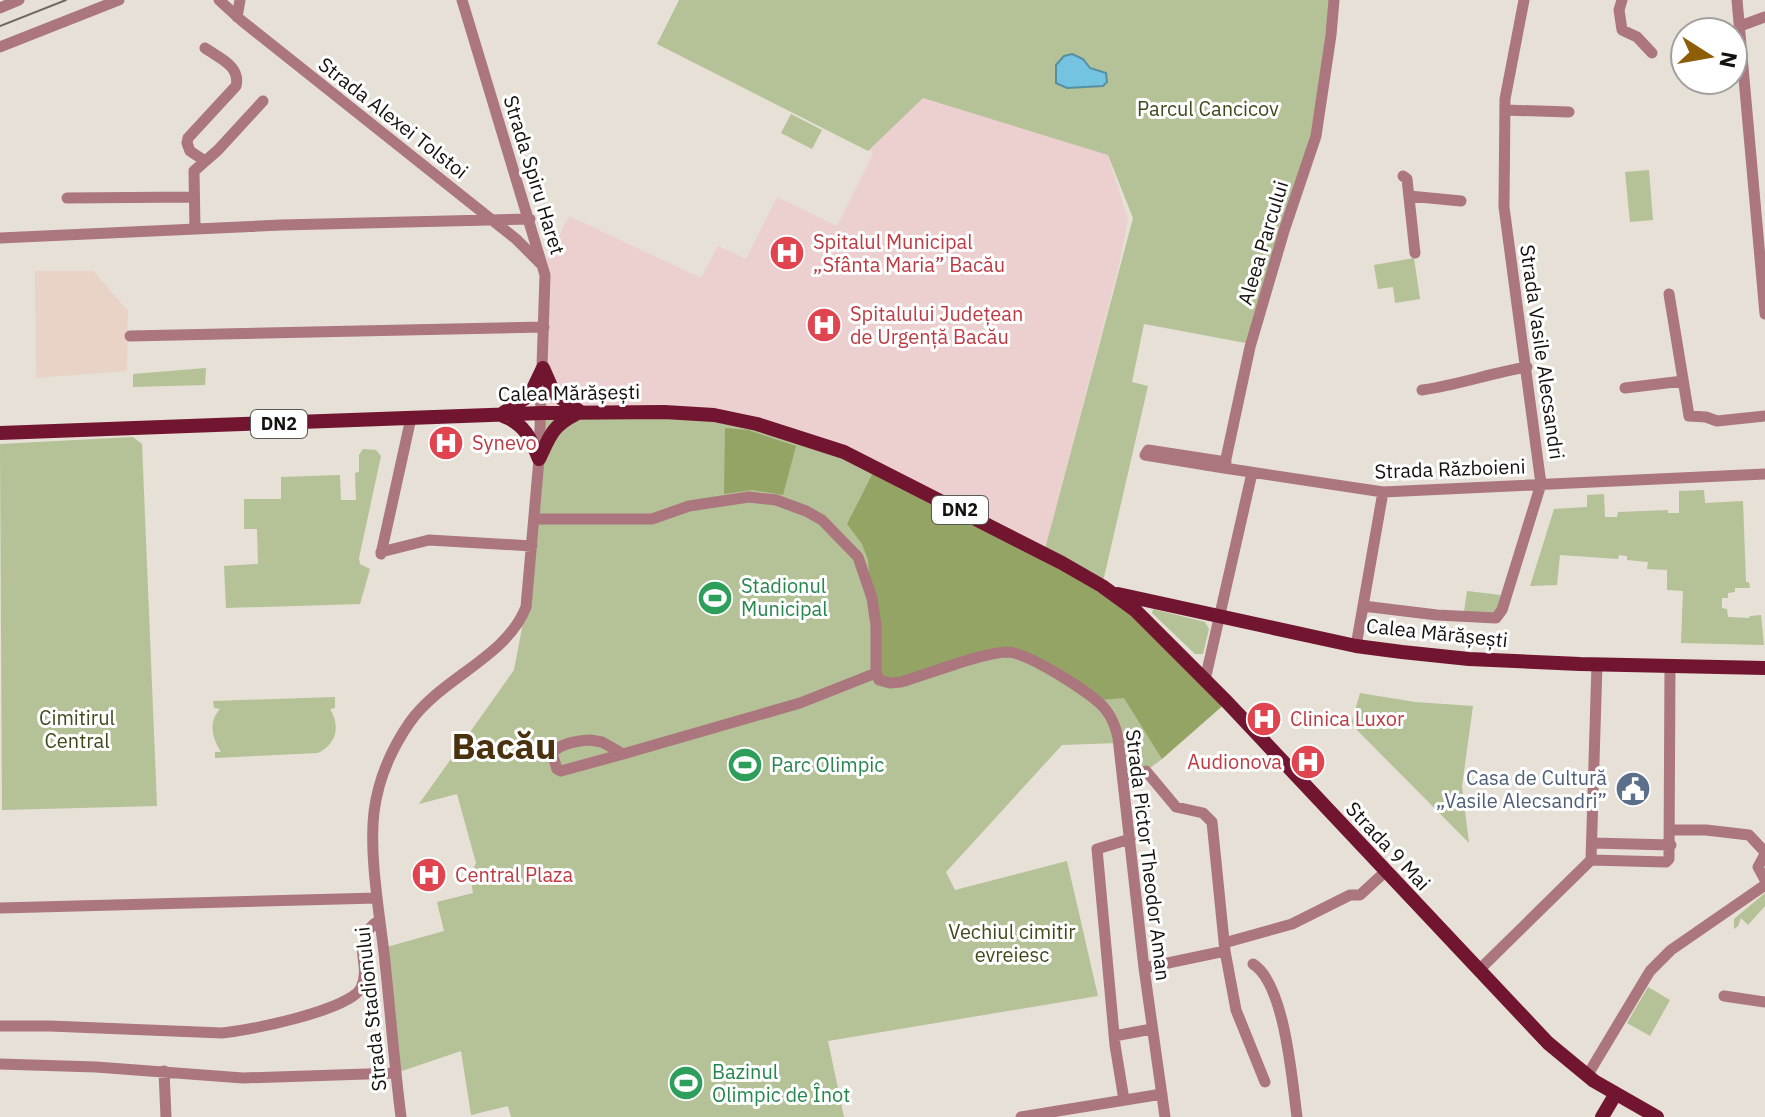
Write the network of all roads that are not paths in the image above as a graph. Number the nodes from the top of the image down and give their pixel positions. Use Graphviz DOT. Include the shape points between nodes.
graph roads {
  1 [pos="19,0"];
  2 [pos="119,0"];
  3 [pos="219,0"];
  4 [pos="240,0"];
  5 [pos="462,0"];
  6 [pos="1334,0"];
  7 [pos="1524,0"];
  8 [pos="1622,0"];
  9 [pos="0,8"];
  10 [pos="237,17"];
  11 [pos="0,47"];
  12 [pos="205,48"];
  13 [pos="1652,53"];
  14 [pos="1746,96"];
  15 [pos="263,101"];
  16 [pos="1505,110"];
  17 [pos="1569,112"];
  18 [pos="205,161"];
  19 [pos="1403,176"];
  20 [pos="1409,196"];
  21 [pos="193,197"];
  22 [pos="67,198"];
  23 [pos="1461,201"];
  24 [pos="530,219"];
  25 [pos="493,221"];
  26 [pos="195,229"];
  27 [pos="0,238"];
  28 [pos="1415,253"];
  29 [pos="543,267"];
  30 [pos="1669,294"];
  31 [pos="1765,314"];
  32 [pos="544,327"];
  33 [pos="130,336"];
  34 [pos="1527,367"];
  35 [pos="543,368"];
  36 [pos="1683,381"];
  37 [pos="1625,388"];
  38 [pos="1422,390"];
  39 [pos="579,412"];
  40 [pos="542,413"];
  41 [pos="499,415"];
  42 [pos="1765,416"];
  43 [pos="411,418"];
  44 [pos="0,433"];
  45 [pos="539,459"];
  46 [pos="1225,465"];
  47 [pos="1252,473"];
  48 [pos="1765,474"];
  49 [pos="1541,484"];
  50 [pos="1383,492"];
  51 [pos="536,519"];
  52 [pos="532,546"];
  53 [pos="1106,589"];
  54 [pos="1363,606"];
  55 [pos="1221,616"];
  56 [pos="1356,646"];
  57 [pos="1597,664"];
  58 [pos="1670,666"];
  59 [pos="1765,668"];
  60 [pos="876,673"];
  61 [pos="1205,680"];
  62 [pos="623,754"];
  63 [pos="1123,776"];
  64 [pos="1671,830"];
  65 [pos="1130,839"];
  66 [pos="1592,843"];
  67 [pos="1671,845"];
  68 [pos="1765,853"];
  69 [pos="1591,860"];
  70 [pos="1385,872"];
  71 [pos="1765,883"];
  72 [pos="377,898"];
  73 [pos="0,908"];
  74 [pos="379,920"];
  75 [pos="1224,947"];
  76 [pos="1253,964"];
  77 [pos="1144,968"];
  78 [pos="1479,970"];
  79 [pos="1724,996"];
  80 [pos="1765,1002"];
  81 [pos="0,1026"];
  82 [pos="1152,1029"];
  83 [pos="1114,1036"];
  84 [pos="0,1064"];
  85 [pos="164,1071"];
  86 [pos="396,1073"];
  87 [pos="1587,1076"];
  88 [pos="1265,1082"];
  89 [pos="1162,1094"];
  90 [pos="1615,1095"];
  91 [pos="1124,1100"];
  92 [pos="166,1117"];
  93 [pos="401,1117"];
  94 [pos="1021,1117"];
  95 [pos="1165,1117"];
  96 [pos="1297,1117"];
  97 [pos="1602,1117"];
  98 [pos="1657,1117"];
  1 -- 9 [label="street"];
  2 -- 11 [label="street"];
  3 -- 10 [label="street, Strada Alexei Tolstoi"];
  4 -- 10 [label="street"];
  5 -- 24 [label="street, Strada Spiru Haret"];
  6 -- 46 [label="street, Aleea Parcului" via="1316,136 1250,347"];
  7 -- 16 [label="street, Strada Vasile Alecsandri"];
  8 -- 13 [label="street" via="1622,30"];
  10 -- 25 [label="street, Strada Alexei Tolstoi"];
  12 -- 18 [label="street" via="238,76 236,86 188,138 190,151"];
  14 -- 31 [label="street"];
  15 -- 18 [label="street"];
  16 -- 17 [label="street"];
  16 -- 34 [label="street, Strada Vasile Alecsandri" via="1504,207"];
  18 -- 21 [label="street" via="194,171"];
  19 -- 20 [label="street"];
  20 -- 23 [label="street"];
  20 -- 28 [label="street"];
  21 -- 22 [label="street"];
  21 -- 26 [label="street"];
  24 -- 25 [label="street"];
  24 -- 29 [label="street, Strada Spiru Haret"];
  25 -- 26 [label="street"];
  25 -- 29 [label="street, Strada Alexei Tolstoi"];
  26 -- 27 [label="street"];
  29 -- 32 [label="street, Strada Spiru Haret"];
  30 -- 36 [label="street"];
  32 -- 33 [label="street"];
  32 -- 35 [label="street, Strada Spiru Haret"];
  34 -- 38 [label="street"];
  34 -- 49 [label="street, Strada Vasile Alecsandri"];
  35 -- 39 [label="main road" via="554,393"];
  35 -- 40 [label="street, Strada Spiru Haret"];
  35 -- 41 [label="main road" via="530,395"];
  36 -- 37 [label="street"];
  36 -- 42 [label="street" via="1689,416 1717,421"];
  39 -- 40 [label="main road, Calea Mărășești / DN2"];
  39 -- 45 [label="main road" via="553,429"];
  39 -- 53 [label="main road, Calea Mărășești / DN2" via="714,415 813,441 942,500"];
  40 -- 41 [label="main road, Calea Mărășești / DN2"];
  40 -- 45 [label="street, Strada Spiru Haret"];
  41 -- 43 [label="main road, Calea Mărășești / DN2"];
  41 -- 45 [label="main road" via="517,421"];
  43 -- 44 [label="main road, Calea Mărășești / DN2"];
  43 -- 52 [label="street" via="381,554 429,540"];
  45 -- 51 [label="street, Strada Spiru Haret"];
  46 -- 46 [label="street" via="1148,450 1145,455"];
  46 -- 47 [label="street"];
  47 -- 50 [label="street, Strada Războieni"];
  47 -- 55 [label="street"];
  48 -- 49 [label="street, Strada Războieni"];
  49 -- 50 [label="street, Strada Războieni"];
  49 -- 54 [label="street, Strada Vasile Alecsandri" via="1496,618"];
  50 -- 54 [label="street"];
  51 -- 52 [label="street, Strada Spiru Haret"];
  51 -- 60 [label="street" via="652,519 689,506 749,497 806,511 858,557 872,598"];
  52 -- 72 [label="street, Strada Stadionului" via="526,607 515,630 424,705 388,762 374,812"];
  53 -- 55 [label="main road, Calea Mărășești"];
  53 -- 61 [label="main road, Strada 9 Mai / DN2" via="1149,622"];
  54 -- 56 [label="street"];
  55 -- 56 [label="main road, Calea Mărășești"];
  55 -- 61 [label="street"];
  56 -- 57 [label="main road, Calea Mărășești" via="1469,659"];
  57 -- 58 [label="main road, Calea Mărășești"];
  57 -- 66 [label="street"];
  58 -- 59 [label="main road, Calea Mărășești"];
  58 -- 64 [label="street"];
  60 -- 62 [label="street" via="800,703"];
  60 -- 63 [label="street, Strada Pictor Theodor Aman" via="879,680 901,682 1001,653 1027,658 1107,711 1118,738"];
  61 -- 70 [label="main road, Strada 9 Mai / DN2"];
  62 -- 62 [label="street" via="590,740 552,753 561,771"];
  63 -- 65 [label="street, Strada Pictor Theodor Aman"];
  63 -- 75 [label="street" via="1146,771 1176,807 1203,813 1212,822"];
  64 -- 67 [label="street"];
  64 -- 68 [label="street" via="1749,835"];
  65 -- 77 [label="street, Strada Pictor Theodor Aman"];
  65 -- 83 [label="street" via="1097,849"];
  66 -- 67 [label="street"];
  66 -- 69 [label="street"];
  67 -- 69 [label="street" via="1666,862"];
  68 -- 71 [label="street" via="1758,867"];
  69 -- 78 [label="street"];
  70 -- 75 [label="street" via="1360,895"];
  70 -- 78 [label="main road, Strada 9 Mai / DN2"];
  71 -- 87 [label="street" via="1650,971"];
  72 -- 73 [label="street"];
  72 -- 74 [label="street, Strada Stadionului"];
  74 -- 81 [label="street" via="364,934 361,987 341,1005 324,1011 222,1033"];
  74 -- 86 [label="street, Strada Stadionului"];
  75 -- 77 [label="street"];
  75 -- 88 [label="street" via="1236,1010"];
  76 -- 96 [label="street" via="1267,977 1283,1024"];
  77 -- 82 [label="street, Strada Pictor Theodor Aman"];
  78 -- 87 [label="main road, Strada 9 Mai / DN2"];
  79 -- 80 [label="street"];
  82 -- 83 [label="street"];
  82 -- 89 [label="street, Strada Pictor Theodor Aman"];
  83 -- 91 [label="street"];
  84 -- 85 [label="street"];
  85 -- 86 [label="street" via="243,1078"];
  85 -- 92 [label="street"];
  86 -- 93 [label="street, Strada Stadionului"];
  87 -- 90 [label="main road, Strada 9 Mai / DN2"];
  89 -- 91 [label="street"];
  89 -- 95 [label="street, Strada Pictor Theodor Aman"];
  90 -- 97 [label="main road"];
  90 -- 98 [label="main road, Strada 9 Mai / DN2"];
  91 -- 94 [label="street"];
}
